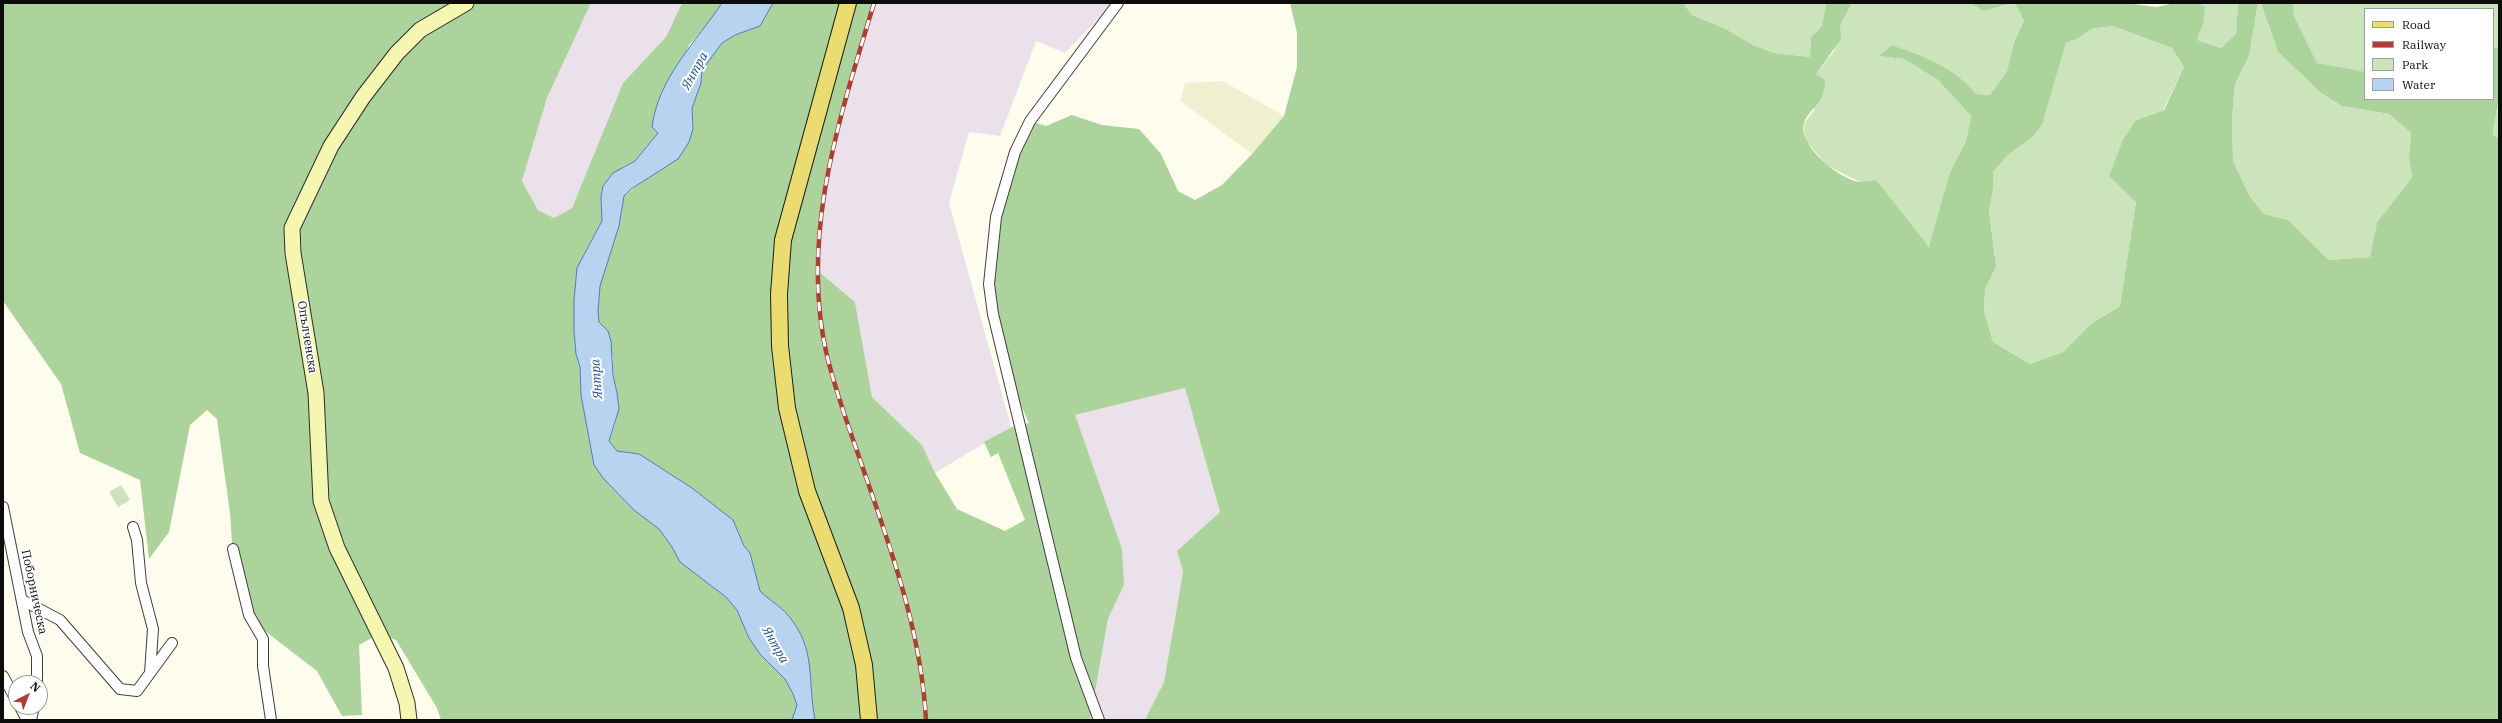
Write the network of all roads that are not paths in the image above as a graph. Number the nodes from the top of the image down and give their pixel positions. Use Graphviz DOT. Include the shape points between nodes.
graph roads {
  1 [pos="466,3"];
  2 [pos="848,3"];
  3 [pos="1118,3"];
  4 [pos="3,506"];
  5 [pos="133,527"];
  6 [pos="233,549"];
  7 [pos="22,600"];
  8 [pos="172,643"];
  9 [pos="150,673"];
  10 [pos="37,675"];
  11 [pos="3,676"];
  12 [pos="8,685"];
  13 [pos="271,720"];
  14 [pos="409,720"];
  15 [pos="869,720"];
  16 [pos="1099,720"];
  1 -- 14 [label="street, Опълченска" via="420,30 363,97 331,146 292,228 293,253 316,394 321,500 337,548 396,668 407,703"];
  2 -- 15 [label="main road" via="783,240 779,294 780,346 787,408 808,491 850,608 863,658"];
  3 -- 16 [label="street" via="1030,121 1015,152 996,217 989,284 993,314 1076,658"];
  4 -- 7 [label="street, Поборническа"];
  5 -- 9 [label="street" via="137,540 141,583 153,629"];
  6 -- 13 [label="street" via="249,615 263,639"];
  7 -- 9 [label="street" via="60,620 120,689 137,691"];
  7 -- 10 [label="street, Поборническа" via="28,632 37,656"];
  8 -- 9 [label="street"];
  11 -- 12 [label="street"];
}
